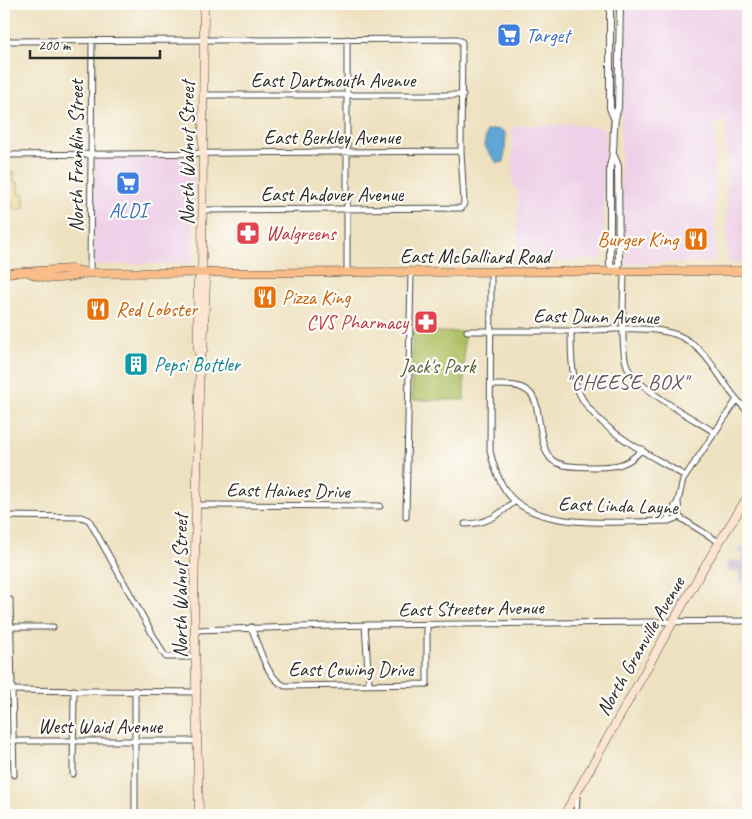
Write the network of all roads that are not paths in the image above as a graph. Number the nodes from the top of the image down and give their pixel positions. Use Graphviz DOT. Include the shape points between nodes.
graph roads {
  1 [pos="204,4"];
  2 [pos="610,4"];
  3 [pos="620,4"];
  4 [pos="204,39"];
  5 [pos="347,39"];
  6 [pos="92,40"];
  7 [pos="4,41"];
  8 [pos="204,95"];
  9 [pos="346,95"];
  10 [pos="463,95"];
  11 [pos="614,118"];
  12 [pos="204,151"];
  13 [pos="461,151"];
  14 [pos="347,152"];
  15 [pos="90,153"];
  16 [pos="4,155"];
  17 [pos="348,209"];
  18 [pos="204,210"];
  19 [pos="748,270"];
  20 [pos="613,271"];
  21 [pos="624,271"];
  22 [pos="348,272"];
  23 [pos="411,272"];
  24 [pos="491,272"];
  25 [pos="4,273"];
  26 [pos="90,273"];
  27 [pos="202,273"];
  28 [pos="624,330"];
  29 [pos="468,331"];
  30 [pos="491,331"];
  31 [pos="571,331"];
  32 [pos="490,386"];
  33 [pos="736,401"];
  34 [pos="748,411"];
  35 [pos="714,432"];
  36 [pos="642,449"];
  37 [pos="685,476"];
  38 [pos="748,496"];
  39 [pos="678,501"];
  40 [pos="515,502"];
  41 [pos="196,505"];
  42 [pos="380,506"];
  43 [pos="4,516"];
  44 [pos="406,517"];
  45 [pos="679,517"];
  46 [pos="666,521"];
  47 [pos="465,524"];
  48 [pos="719,542"];
  49 [pos="10,600"];
  50 [pos="748,621"];
  51 [pos="673,622"];
  52 [pos="365,624"];
  53 [pos="427,624"];
  54 [pos="10,625"];
  55 [pos="4,626"];
  56 [pos="54,626"];
  57 [pos="251,627"];
  58 [pos="195,630"];
  59 [pos="196,657"];
  60 [pos="369,684"];
  61 [pos="4,690"];
  62 [pos="12,690"];
  63 [pos="74,690"];
  64 [pos="135,690"];
  65 [pos="196,692"];
  66 [pos="4,740"];
  67 [pos="136,740"];
  68 [pos="13,741"];
  69 [pos="197,741"];
  70 [pos="74,742"];
  71 [pos="73,774"];
  72 [pos="14,776"];
  73 [pos="577,792"];
  74 [pos="135,815"];
  75 [pos="199,815"];
  76 [pos="564,815"];
  77 [pos="576,815"];
  1 -- 4 [label="main road, North Walnut Street"];
  2 -- 11 [label="street" via="610,108"];
  3 -- 11 [label="street" via="618,108"];
  4 -- 5 [label="street"];
  4 -- 6 [label="street"];
  4 -- 8 [label="main road, North Walnut Street"];
  5 -- 9 [label="street"];
  5 -- 10 [label="street" via="461,41"];
  6 -- 7 [label="street"];
  6 -- 15 [label="street, North Franklin Street"];
  8 -- 9 [label="street, East Dartmouth Avenue"];
  8 -- 12 [label="main road, North Walnut Street"];
  9 -- 10 [label="street, East Dartmouth Avenue"];
  9 -- 14 [label="street"];
  10 -- 13 [label="street"];
  11 -- 20 [label="street" via="619,264"];
  12 -- 14 [label="street, East Berkley Avenue"];
  12 -- 15 [label="street, East Berkley Avenue"];
  12 -- 18 [label="main road, North Walnut Street"];
  13 -- 14 [label="street, East Berkley Avenue"];
  13 -- 17 [label="street, East Andover Avenue" via="462,208"];
  14 -- 17 [label="street"];
  15 -- 16 [label="street, East Berkley Avenue"];
  15 -- 26 [label="street, North Franklin Street"];
  17 -- 18 [label="street, East Andover Avenue"];
  17 -- 22 [label="street"];
  18 -- 27 [label="main road, North Walnut Street"];
  19 -- 21 [label="main road, East McGalliard Road"];
  20 -- 21 [label="main road, East McGalliard Road"];
  20 -- 24 [label="main road, East McGalliard Road"];
  21 -- 28 [label="street"];
  22 -- 23 [label="main road, East McGalliard Road"];
  22 -- 27 [label="main road, East McGalliard Road"];
  23 -- 24 [label="main road, East McGalliard Road"];
  23 -- 44 [label="street"];
  24 -- 30 [label="street"];
  25 -- 26 [label="main road, East McGalliard Road" via="71,278"];
  26 -- 27 [label="main road, East McGalliard Road"];
  27 -- 41 [label="main road, North Walnut Street" via="206,282 203,350 200,356"];
  28 -- 31 [label="street, East Dunn Avenue"];
  28 -- 33 [label="street, East Dunn Avenue" via="661,331 686,339 712,363"];
  28 -- 35 [label="street" via="625,362 633,378"];
  29 -- 30 [label="street, East Dunn Avenue"];
  30 -- 31 [label="street, East Dunn Avenue"];
  30 -- 32 [label="street"];
  31 -- 36 [label="street" via="574,376 584,402 604,424"];
  32 -- 36 [label="street" via="516,386 530,393 537,406 545,450 560,466 619,466 633,459"];
  32 -- 40 [label="street" via="490,451 498,475"];
  33 -- 34 [label="street, East Dunn Avenue"];
  33 -- 35 [label="street"];
  35 -- 37 [label="street"];
  36 -- 37 [label="street"];
  37 -- 39 [label="street"];
  38 -- 48 [label="main road, North Granville Avenue"];
  39 -- 45 [label="street"];
  39 -- 46 [label="street"];
  40 -- 46 [label="street, East Linda Layne" via="558,520"];
  40 -- 47 [label="street" via="492,519"];
  41 -- 42 [label="street, East Haines Drive"];
  41 -- 58 [label="main road, North Walnut Street"];
  43 -- 59 [label="street" via="81,517 89,520 164,655"];
  45 -- 46 [label="street, East Linda Layne"];
  45 -- 48 [label="street, East Linda Layne"];
  48 -- 51 [label="main road, North Granville Avenue"];
  49 -- 54 [label="street"];
  50 -- 51 [label="street, East Streeter Avenue"];
  51 -- 53 [label="street, East Streeter Avenue"];
  51 -- 73 [label="main road, North Granville Avenue"];
  52 -- 53 [label="street, East Streeter Avenue"];
  52 -- 57 [label="street, East Streeter Avenue"];
  52 -- 60 [label="street"];
  53 -- 60 [label="street, East Cowing Drive" via="426,684"];
  54 -- 55 [label="street"];
  54 -- 56 [label="street"];
  54 -- 62 [label="street"];
  57 -- 58 [label="street, East Streeter Avenue"];
  57 -- 60 [label="street, East Cowing Drive" via="272,674 283,685"];
  58 -- 59 [label="main road, North Walnut Street"];
  59 -- 65 [label="main road, North Walnut Street"];
  61 -- 62 [label="street"];
  62 -- 63 [label="street"];
  62 -- 68 [label="street"];
  63 -- 64 [label="street"];
  63 -- 70 [label="street"];
  64 -- 65 [label="street"];
  64 -- 67 [label="street"];
  65 -- 69 [label="main road, North Walnut Street"];
  66 -- 68 [label="street, West Waid Avenue"];
  67 -- 69 [label="street, West Waid Avenue"];
  67 -- 70 [label="street, West Waid Avenue"];
  67 -- 74 [label="street"];
  68 -- 70 [label="street, West Waid Avenue"];
  68 -- 72 [label="street"];
  69 -- 75 [label="main road, North Walnut Street"];
  70 -- 71 [label="street"];
  73 -- 76 [label="main road, North Granville Avenue"];
  73 -- 77 [label="street"];
}
